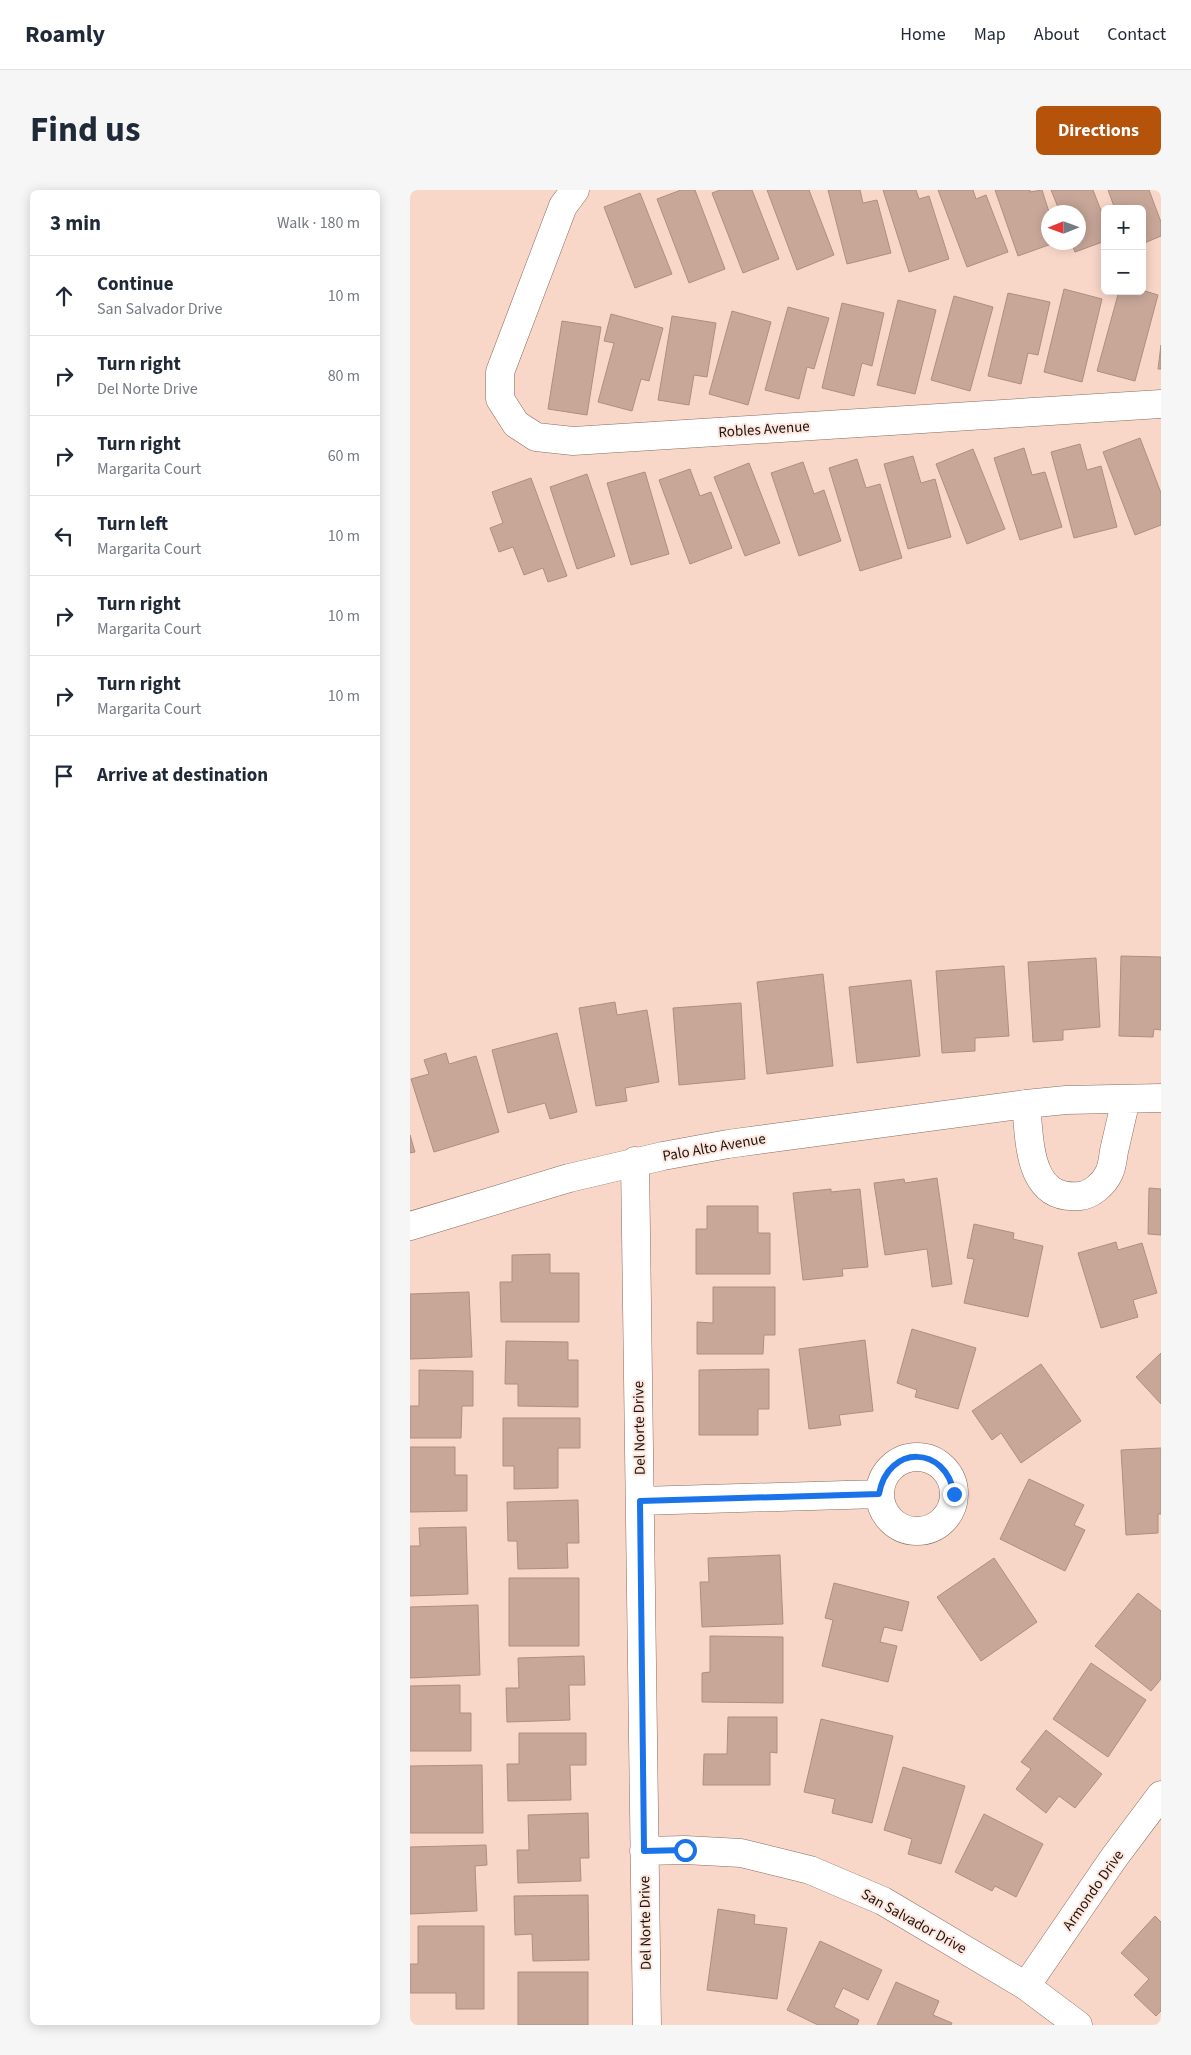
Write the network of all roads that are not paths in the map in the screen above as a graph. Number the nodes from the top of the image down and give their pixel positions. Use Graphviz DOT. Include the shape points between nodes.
graph roads {
  1 [pos="575,190"];
  2 [pos="1161,404"];
  3 [pos="1161,1098"];
  4 [pos="1126,1099"];
  5 [pos="1026,1104"];
  6 [pos="635,1161"];
  7 [pos="410,1226"];
  8 [pos="879,1494"];
  9 [pos="640,1501"];
  10 [pos="1161,1795"];
  11 [pos="644,1851"];
  12 [pos="1026,1986"];
  13 [pos="647,2025"];
  14 [pos="1078,2025"];
  1 -- 2 [label="street, Robles Avenue" via="563,206 500,372 500,398 516,424 536,437 573,441"];
  3 -- 4 [label="street, Palo Alto Avenue"];
  4 -- 5 [label="street, Palo Alto Avenue"];
  4 -- 5 [label="street" via="1109,1174 1098,1188 1082,1196 1063,1196 1047,1188 1036,1173"];
  5 -- 6 [label="street, Palo Alto Avenue" via="728,1144"];
  6 -- 7 [label="street, Palo Alto Avenue"];
  6 -- 9 [label="street, Del Norte Drive"];
  8 -- 9 [label="street"];
  9 -- 11 [label="street, Del Norte Drive"];
  10 -- 12 [label="street, Armondo Drive"];
  11 -- 12 [label="street, San Salvador Drive" via="741,1853 810,1870 883,1901"];
  11 -- 13 [label="street, Del Norte Drive"];
  12 -- 14 [label="street, San Salvador Drive"];
}
